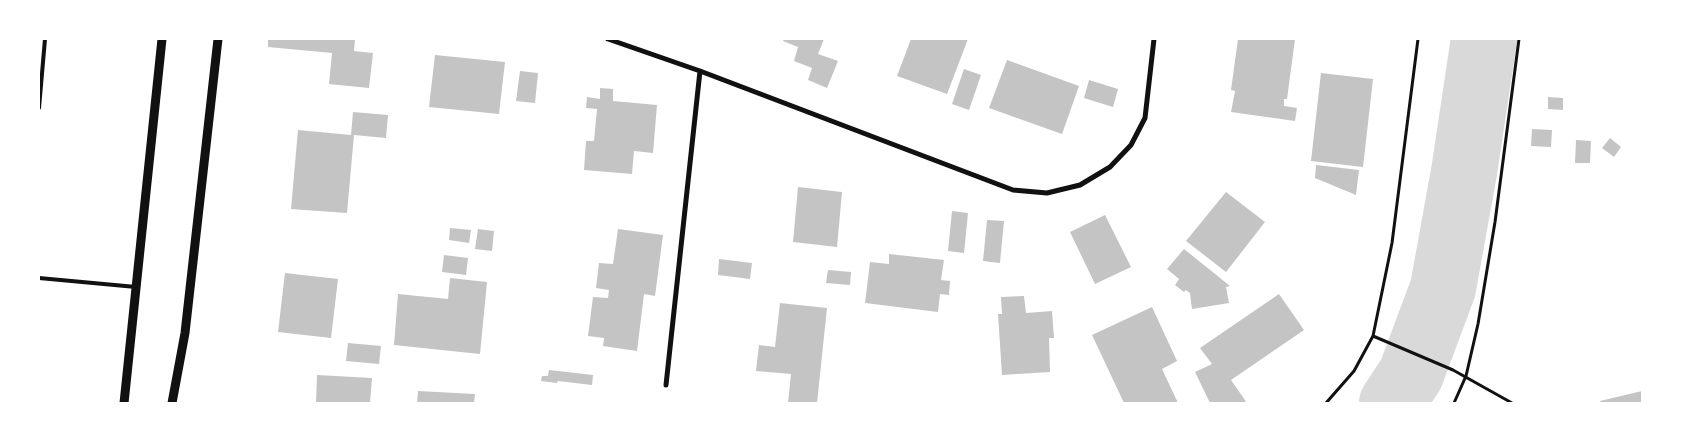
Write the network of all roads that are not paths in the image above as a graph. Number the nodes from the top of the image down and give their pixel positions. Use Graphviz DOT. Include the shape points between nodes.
graph roads {
  1 [pos="45,39"];
  2 [pos="162,39"];
  3 [pos="218,39"];
  4 [pos="608,39"];
  5 [pos="1154,39"];
  6 [pos="700,71"];
  7 [pos="39,108"];
  8 [pos="39,278"];
  9 [pos="136,287"];
  10 [pos="666,385"];
  11 [pos="124,403"];
  12 [pos="172,403"];
  1 -- 7 [label="lane"];
  2 -- 9 [label="street"];
  3 -- 12 [label="street" via="185,333"];
  4 -- 6 [label="street"];
  5 -- 6 [label="street" via="1145,118 1130,145 1110,168 1080,185 1047,192 1013,190"];
  6 -- 10 [label="street"];
  8 -- 9 [label="lane"];
  9 -- 11 [label="street"];
}
